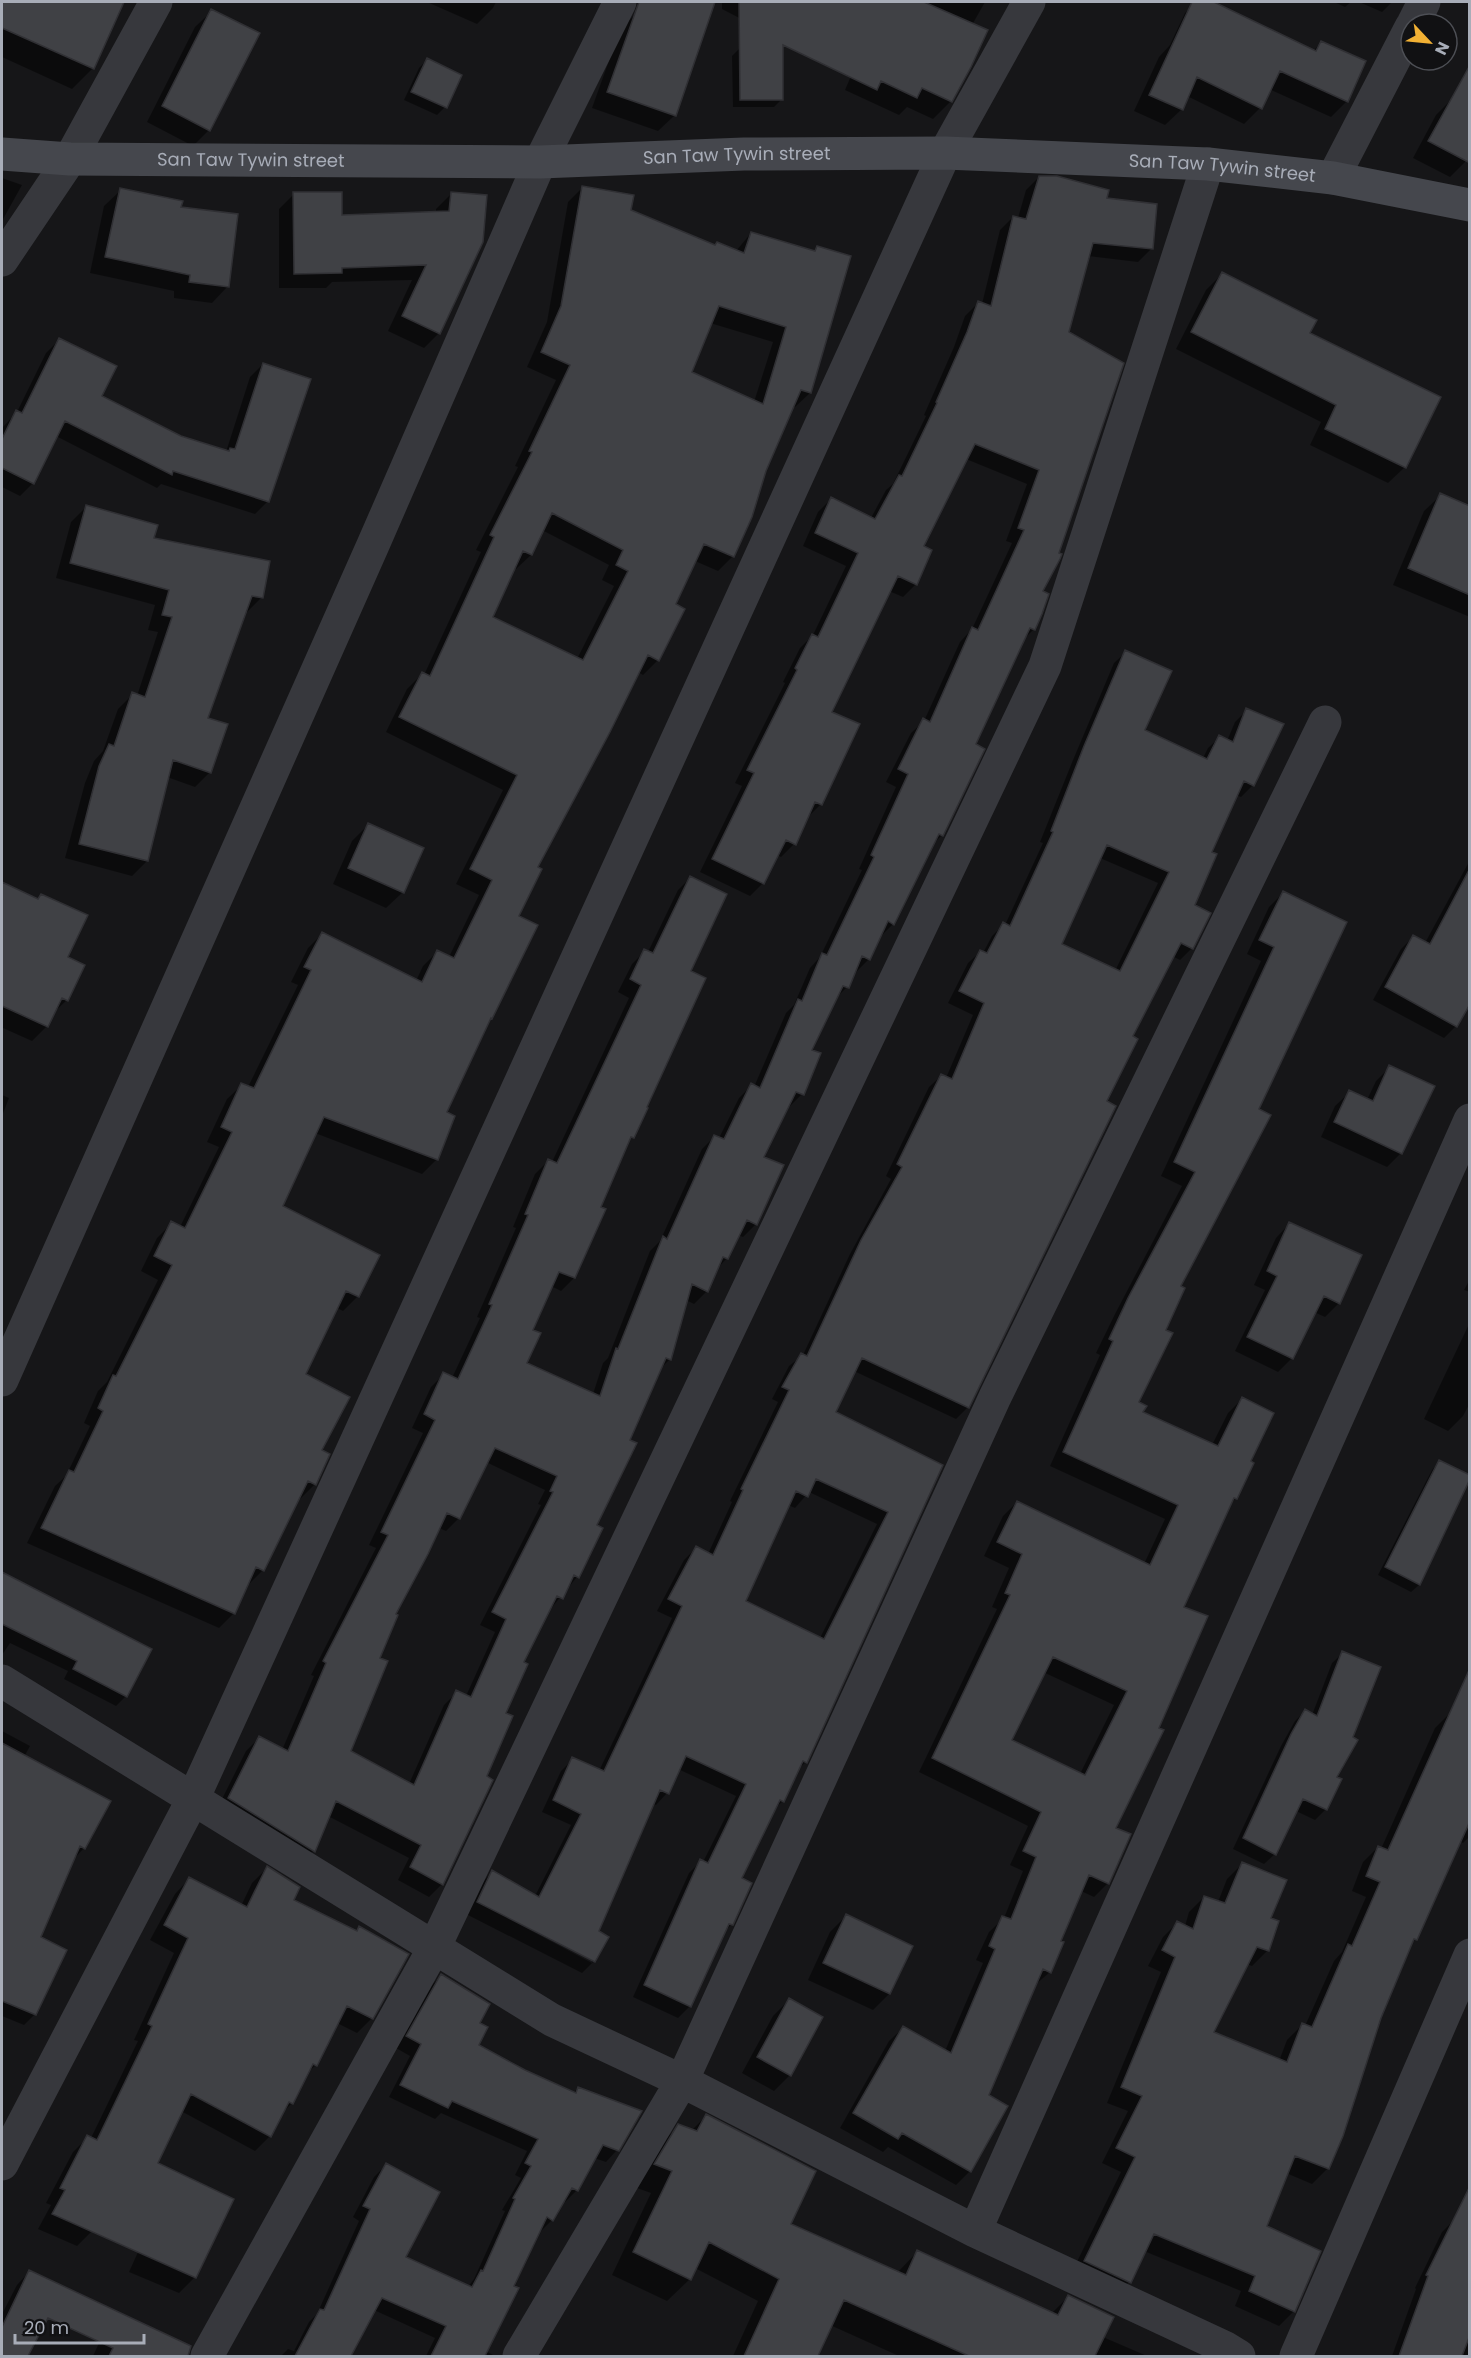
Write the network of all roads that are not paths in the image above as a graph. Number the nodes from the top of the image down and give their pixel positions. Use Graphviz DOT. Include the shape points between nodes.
graph roads {
  1 [pos="156,2"];
  2 [pos="620,2"];
  3 [pos="1029,2"];
  4 [pos="1399,51"];
  5 [pos="945,153"];
  6 [pos="2,154"];
  7 [pos="70,159"];
  8 [pos="540,162"];
  9 [pos="1208,164"];
  10 [pos="1333,178"];
  11 [pos="1470,205"];
  12 [pos="2,260"];
  13 [pos="1324,722"];
  14 [pos="1470,1120"];
  15 [pos="2,1380"];
  16 [pos="2,1681"];
  17 [pos="193,1799"];
  18 [pos="434,1948"];
  19 [pos="1470,1955"];
  20 [pos="682,2081"];
  21 [pos="2,2164"];
  22 [pos="975,2231"];
  23 [pos="207,2356"];
  24 [pos="519,2356"];
  25 [pos="1239,2356"];
  26 [pos="1296,2356"];
  1 -- 7 [label="street"];
  2 -- 8 [label="street"];
  3 -- 5 [label="street"];
  4 -- 10 [label="street"];
  5 -- 8 [label="street, San Taw Tywin street" via="744,154"];
  5 -- 9 [label="street, San Taw Tywin street"];
  5 -- 17 [label="street"];
  6 -- 7 [label="street, San Taw Tywin street"];
  7 -- 8 [label="street, San Taw Tywin street"];
  7 -- 12 [label="street"];
  8 -- 15 [label="street"];
  9 -- 10 [label="street, San Taw Tywin street"];
  9 -- 18 [label="street" via="1045,666"];
  10 -- 11 [label="street, San Taw Tywin street"];
  13 -- 20 [label="street" via="995,1397"];
  14 -- 22 [label="street"];
  16 -- 17 [label="street"];
  17 -- 18 [label="street"];
  17 -- 21 [label="street"];
  18 -- 20 [label="street" via="552,2020"];
  18 -- 23 [label="street"];
  19 -- 26 [label="street"];
  20 -- 22 [label="street"];
  20 -- 24 [label="street"];
  22 -- 25 [label="street"];
}
